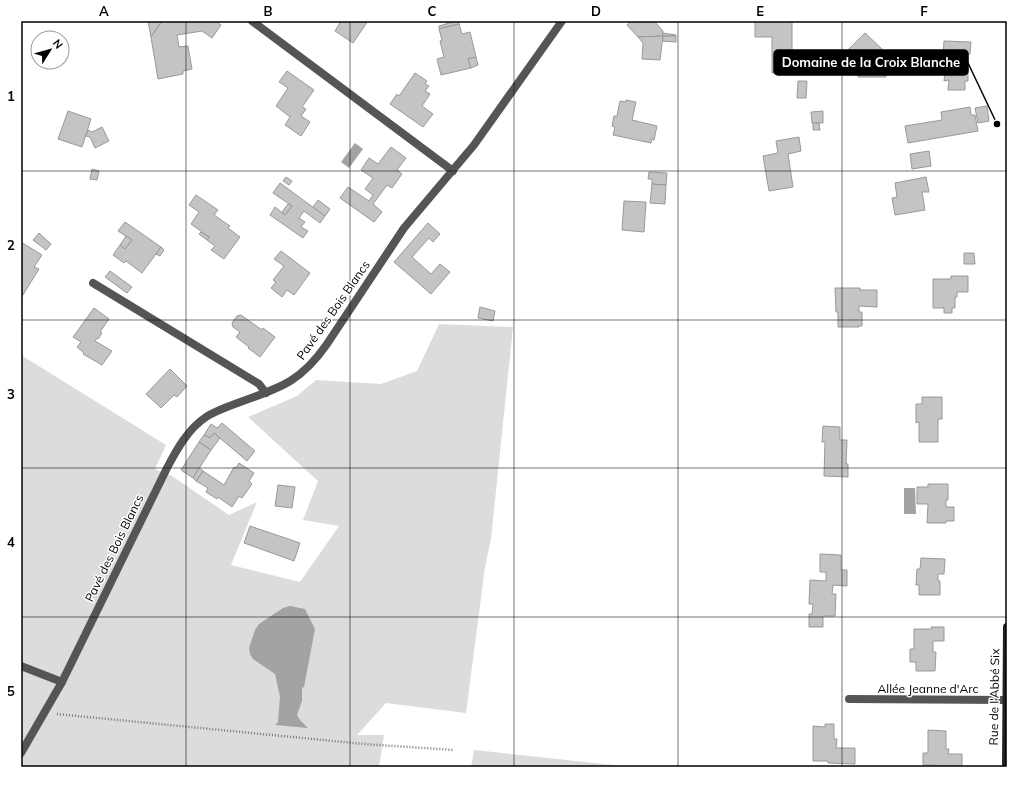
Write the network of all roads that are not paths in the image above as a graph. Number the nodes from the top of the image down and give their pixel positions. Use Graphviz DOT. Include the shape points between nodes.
graph roads {
  1 [pos="252,21"];
  2 [pos="562,21"];
  3 [pos="453,171"];
  4 [pos="93,283"];
  5 [pos="266,393"];
  6 [pos="1007,627"];
  7 [pos="21,666"];
  8 [pos="62,682"];
  9 [pos="849,699"];
  10 [pos="1006,700"];
  11 [pos="21,753"];
  12 [pos="1006,767"];
  1 -- 3 [label="street"];
  2 -- 3 [label="street, Pavé des Bois Blancs"];
  3 -- 5 [label="street, Pavé des Bois Blancs" via="404,228 314,362 300,376"];
  4 -- 5 [label="street" via="259,384"];
  5 -- 8 [label="street, Pavé des Bois Blancs" via="206,417 190,431 167,468"];
  6 -- 10 [label="main road, Rue de l'Abbé Six"];
  7 -- 8 [label="street"];
  8 -- 11 [label="street, Pavé des Bois Blancs"];
  9 -- 10 [label="street, Allée Jeanne d'Arc"];
  10 -- 12 [label="main road, Rue de l'Abbé Six"];
}
